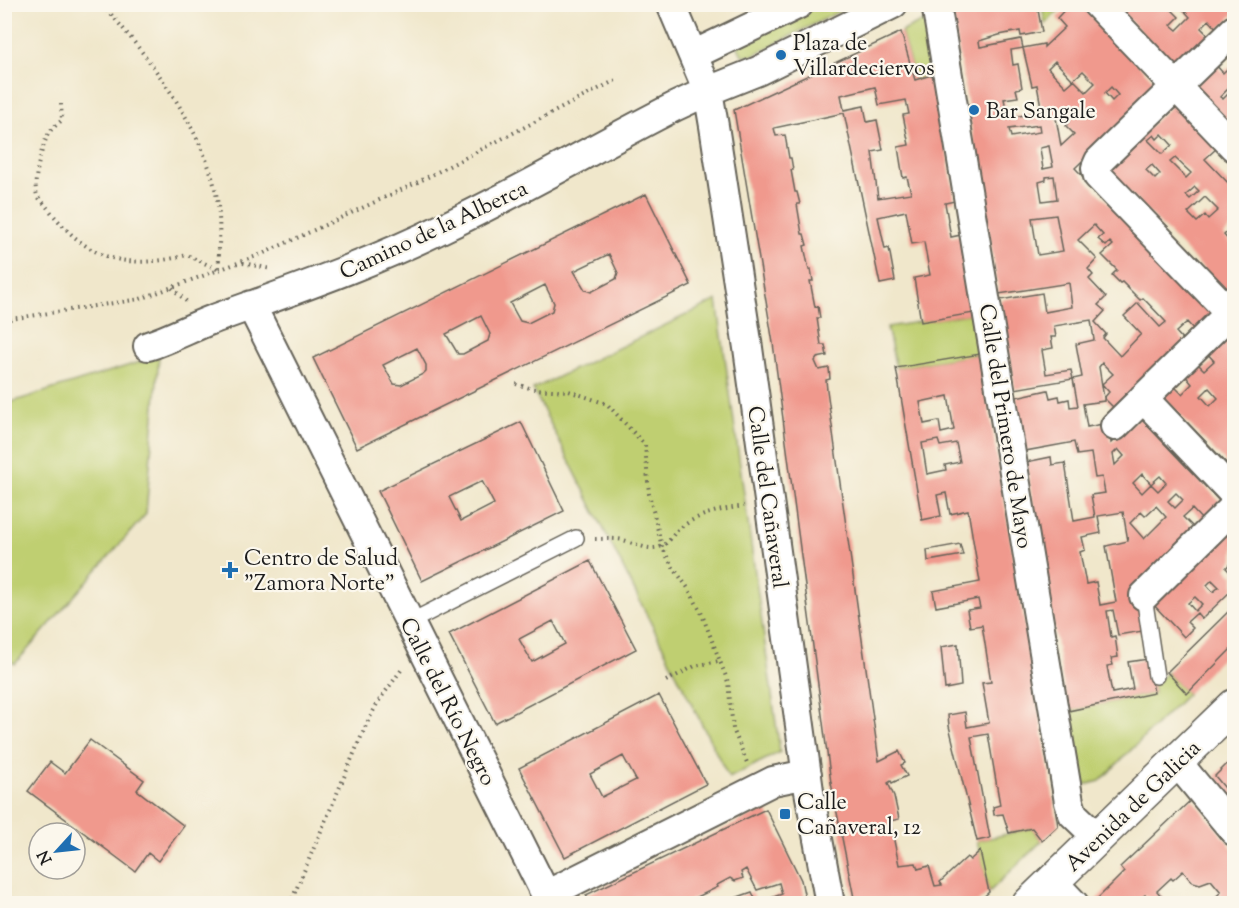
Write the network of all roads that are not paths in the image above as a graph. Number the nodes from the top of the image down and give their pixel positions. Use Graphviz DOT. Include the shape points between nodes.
graph roads {
  1 [pos="671,4"];
  2 [pos="800,4"];
  3 [pos="894,4"];
  4 [pos="936,4"];
  5 [pos="1097,4"];
  6 [pos="1234,30"];
  7 [pos="693,55"];
  8 [pos="1176,86"];
  9 [pos="708,91"];
  10 [pos="1234,147"];
  11 [pos="251,306"];
  12 [pos="1233,313"];
  13 [pos="148,346"];
  14 [pos="1143,398"];
  15 [pos="1115,426"];
  16 [pos="1234,494"];
  17 [pos="1234,507"];
  18 [pos="576,538"];
  19 [pos="1144,596"];
  20 [pos="410,622"];
  21 [pos="1156,676"];
  22 [pos="1234,706"];
  23 [pos="1177,762"];
  24 [pos="807,774"];
  25 [pos="1234,831"];
  26 [pos="1097,837"];
  27 [pos="1063,892"];
  28 [pos="548,899"];
  29 [pos="830,903"];
  30 [pos="1029,903"];
  1 -- 7 [label="street, Calle del Cañaveral"];
  2 -- 7 [label="street"];
  3 -- 9 [label="street" via="758,71"];
  4 -- 26 [label="street, Calle del Primero de Mayo" via="1069,802 1073,814"];
  5 -- 8 [label="street"];
  6 -- 8 [label="street"];
  7 -- 9 [label="street, Calle del Cañaveral"];
  8 -- 10 [label="street"];
  8 -- 12 [label="street" via="1099,161 1098,176"];
  9 -- 11 [label="street, Camino de la Alberca" via="436,232"];
  9 -- 24 [label="street, Calle del Cañaveral"];
  11 -- 13 [label="street, Camino de la Alberca"];
  11 -- 20 [label="street, Calle del Río Negro"];
  12 -- 14 [label="street"];
  14 -- 15 [label="street"];
  14 -- 16 [label="street"];
  17 -- 19 [label="street"];
  18 -- 20 [label="lane"];
  19 -- 21 [label="lane"];
  20 -- 28 [label="street, Calle del Río Negro"];
  22 -- 23 [label="highway, Avenida de Galicia"];
  23 -- 25 [label="street"];
  23 -- 26 [label="highway, Avenida de Galicia"];
  24 -- 28 [label="street" via="773,780"];
  24 -- 29 [label="street, Calle del Cañaveral"];
  26 -- 27 [label="highway, Avenida de Galicia"];
  27 -- 30 [label="highway, Avenida de Galicia"];
}
